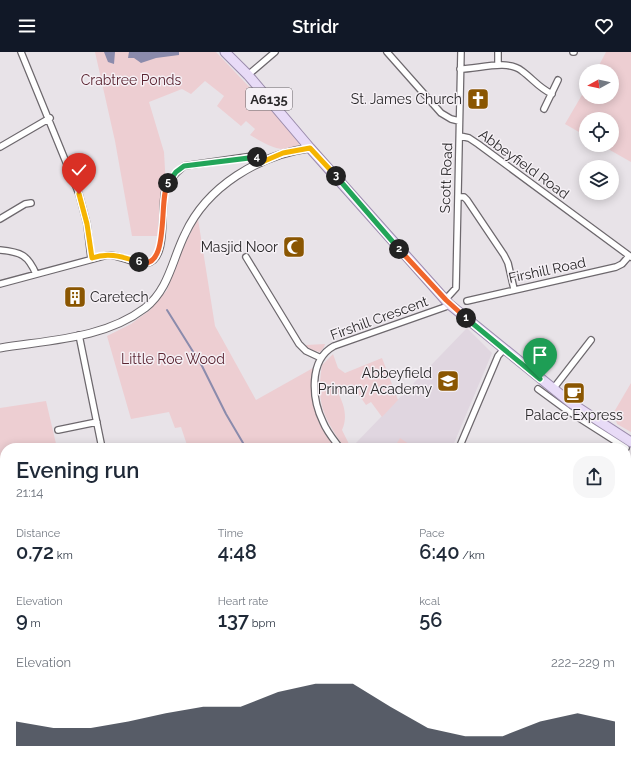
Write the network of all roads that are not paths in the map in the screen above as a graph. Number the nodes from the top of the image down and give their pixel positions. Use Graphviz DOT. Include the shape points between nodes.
graph roads {
  1 [pos="21,52"];
  2 [pos="225,52"];
  3 [pos="275,52"];
  4 [pos="387,52"];
  5 [pos="461,52"];
  6 [pos="498,52"];
  7 [pos="498,65"];
  8 [pos="460,69"];
  9 [pos="248,75"];
  10 [pos="558,80"];
  11 [pos="552,94"];
  12 [pos="544,110"];
  13 [pos="50,118"];
  14 [pos="459,121"];
  15 [pos="460,136"];
  16 [pos="0,147"];
  17 [pos="310,148"];
  18 [pos="262,162"];
  19 [pos="458,197"];
  20 [pos="31,203"];
  21 [pos="0,219"];
  22 [pos="0,250"];
  23 [pos="246,257"];
  24 [pos="630,257"];
  25 [pos="92,258"];
  26 [pos="36,274"];
  27 [pos="0,284"];
  28 [pos="514,289"];
  29 [pos="467,301"];
  30 [pos="447,302"];
  31 [pos="79,335"];
  32 [pos="591,340"];
  33 [pos="0,348"];
  34 [pos="504,349"];
  35 [pos="321,358"];
  36 [pos="538,389"];
  37 [pos="553,389"];
  38 [pos="97,422"];
  39 [pos="58,430"];
  40 [pos="101,443"];
  41 [pos="337,443"];
  42 [pos="461,443"];
  43 [pos="620,443"];
  44 [pos="621,443"];
  1 -- 13 [label="street"];
  2 -- 9 [label="main road, A6135"];
  3 -- 9 [label="street"];
  4 -- 14 [label="street" via="441,113"];
  5 -- 8 [label="street, Scott Road"];
  6 -- 7 [label="street"];
  7 -- 8 [label="street"];
  7 -- 11 [label="street" via="522,70 536,85"];
  8 -- 14 [label="street, Scott Road"];
  9 -- 17 [label="main road, A6135"];
  10 -- 11 [label="street"];
  11 -- 12 [label="street"];
  13 -- 16 [label="street"];
  13 -- 25 [label="street" via="84,208"];
  14 -- 15 [label="street, Scott Road"];
  15 -- 19 [label="street, Scott Road"];
  15 -- 24 [label="street, Abbeyfield Road" via="478,144"];
  17 -- 18 [label="street" via="283,153"];
  17 -- 30 [label="main road, A6135"];
  18 -- 25 [label="street" via="253,156 184,166 166,186 163,196 163,229 158,254 154,260 143,263 116,255"];
  18 -- 31 [label="street" via="229,182 204,203 185,233 167,279 154,299 111,328"];
  19 -- 28 [label="street" via="467,200 504,255"];
  19 -- 30 [label="street, Scott Road" via="456,288"];
  20 -- 21 [label="street"];
  22 -- 26 [label="street" via="29,259"];
  23 -- 35 [label="street" via="299,344 306,351"];
  24 -- 28 [label="street, Firshill Road" via="616,266"];
  25 -- 26 [label="street"];
  26 -- 27 [label="street"];
  28 -- 29 [label="street, Firshill Road"];
  30 -- 34 [label="main road, A6135"];
  30 -- 35 [label="street, Firshill Crescent" via="445,308 334,346 326,350"];
  31 -- 33 [label="street"];
  31 -- 38 [label="street"];
  32 -- 37 [label="street"];
  34 -- 37 [label="main road, A6135"];
  34 -- 42 [label="street" via="498,356"];
  35 -- 41 [label="street, Firshill Crescent" via="315,380 316,402 323,422"];
  36 -- 43 [label="street"];
  37 -- 44 [label="main road, A6135"];
  38 -- 39 [label="street"];
  38 -- 40 [label="street"];
}
